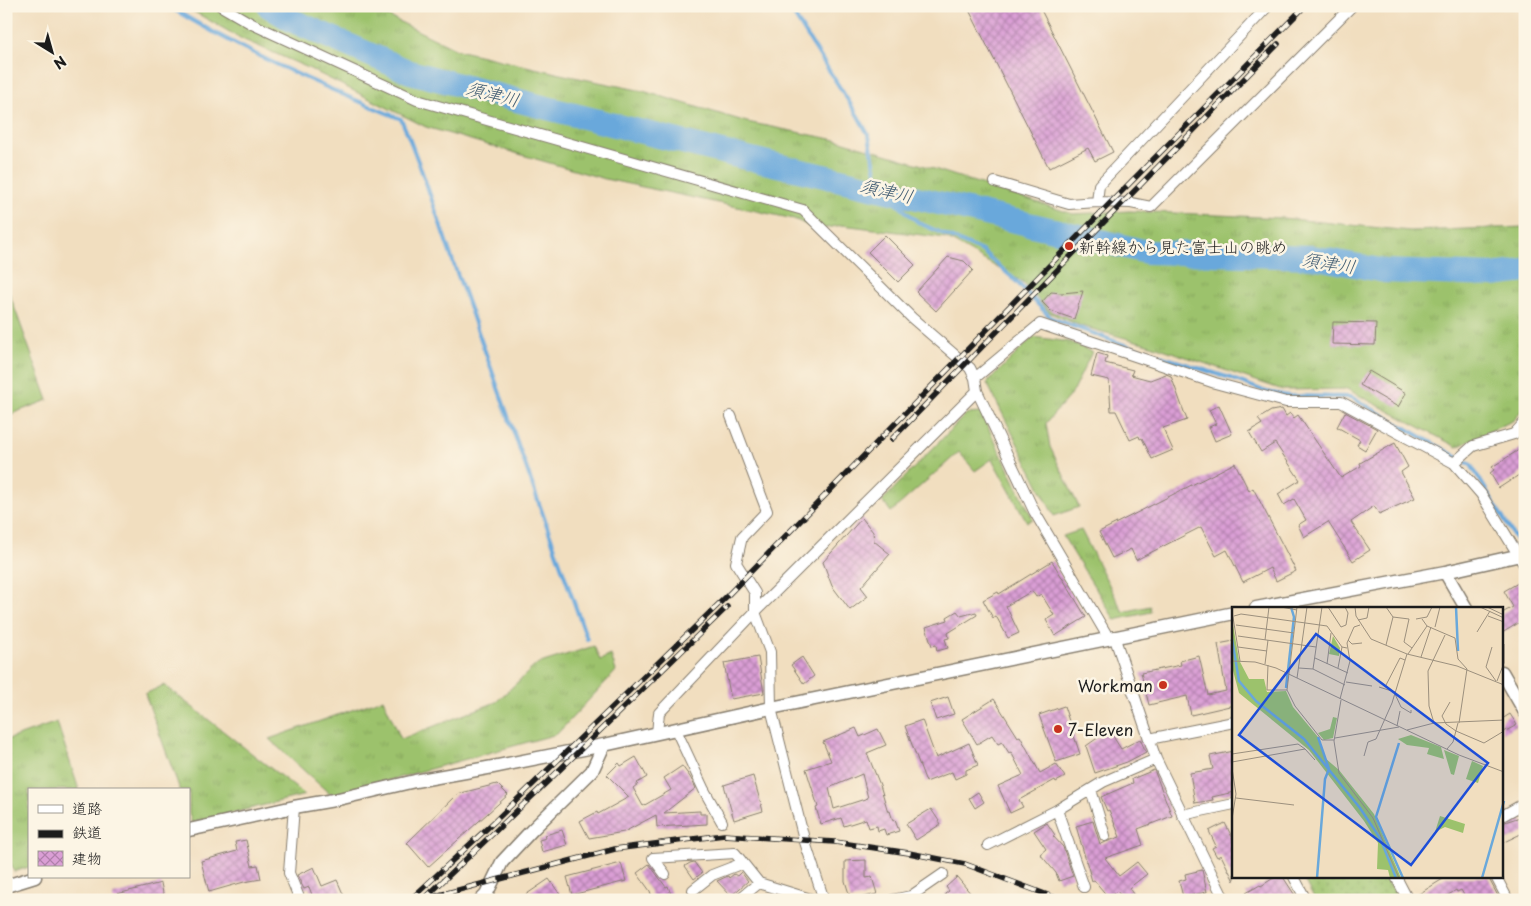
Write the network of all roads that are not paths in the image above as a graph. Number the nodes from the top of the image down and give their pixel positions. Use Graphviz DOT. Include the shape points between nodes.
graph roads {
  1 [pos="221,6"];
  2 [pos="1268,6"];
  3 [pos="1352,6"];
  4 [pos="995,182"];
  5 [pos="1097,202"];
  6 [pos="975,378"];
  7 [pos="977,391"];
  8 [pos="731,416"];
  9 [pos="1525,422"];
  10 [pos="1454,463"];
  11 [pos="1522,554"];
  12 [pos="1525,566"];
  13 [pos="1445,572"];
  14 [pos="1261,607"];
  15 [pos="1465,607"];
  16 [pos="755,612"];
  17 [pos="1232,613"];
  18 [pos="1111,637"];
  19 [pos="1504,675"];
  20 [pos="771,708"];
  21 [pos="1525,712"];
  22 [pos="1232,722"];
  23 [pos="676,730"];
  24 [pos="656,733"];
  25 [pos="1148,739"];
  26 [pos="604,745"];
  27 [pos="1156,759"];
  28 [pos="1091,790"];
  29 [pos="1232,804"];
  30 [pos="1525,804"];
  31 [pos="294,807"];
  32 [pos="1057,810"];
  33 [pos="1182,815"];
  34 [pos="1504,815"];
  35 [pos="722,822"];
  36 [pos="190,830"];
  37 [pos="1104,836"];
  38 [pos="988,845"];
  39 [pos="743,863"];
  40 [pos="666,874"];
  41 [pos="943,874"];
  42 [pos="32,878"];
  43 [pos="1295,878"];
  44 [pos="1397,878"];
  45 [pos="1497,878"];
  46 [pos="759,883"];
  47 [pos="6,886"];
  48 [pos="1084,887"];
  49 [pos="693,890"];
  50 [pos="913,898"];
  51 [pos="300,900"];
  52 [pos="481,900"];
  53 [pos="738,900"];
  54 [pos="814,900"];
  55 [pos="824,900"];
  56 [pos="892,900"];
  57 [pos="1228,900"];
  58 [pos="1306,900"];
  59 [pos="1408,900"];
  60 [pos="1508,900"];
  1 -- 6 [label="street" via="252,24 417,100 803,210 912,318 970,368"];
  2 -- 5 [label="street" via="1099,185"];
  3 -- 5 [label="street" via="1151,207"];
  4 -- 5 [label="street" via="1069,204"];
  6 -- 7 [label="street"];
  6 -- 10 [label="street" via="1040,324 1215,383 1286,402 1342,402"];
  7 -- 16 [label="street"];
  7 -- 18 [label="street" via="1034,511"];
  8 -- 16 [label="street" via="767,511 742,537 736,563 755,593"];
  9 -- 10 [label="street" via="1514,434 1472,446"];
  10 -- 11 [label="street" via="1481,494"];
  11 -- 12 [label="street"];
  11 -- 13 [label="street"];
  13 -- 14 [label="street"];
  13 -- 15 [label="street"];
  16 -- 20 [label="street" via="770,652"];
  16 -- 24 [label="street" via="659,713"];
  17 -- 18 [label="street"];
  18 -- 20 [label="street"];
  18 -- 25 [label="street"];
  19 -- 21 [label="street"];
  20 -- 23 [label="street"];
  20 -- 55 [label="street" via="804,839"];
  22 -- 25 [label="street"];
  23 -- 24 [label="street"];
  23 -- 35 [label="street"];
  24 -- 26 [label="street"];
  25 -- 27 [label="street"];
  26 -- 31 [label="street"];
  26 -- 52 [label="street" via="592,772 502,862"];
  27 -- 28 [label="street"];
  27 -- 33 [label="street"];
  28 -- 32 [label="street"];
  28 -- 37 [label="street"];
  29 -- 33 [label="street"];
  30 -- 34 [label="street"];
  31 -- 36 [label="street"];
  31 -- 51 [label="street" via="288,873"];
  32 -- 38 [label="street"];
  32 -- 48 [label="street"];
  33 -- 57 [label="street" via="1222,895"];
  39 -- 40 [label="street" via="735,853 653,858"];
  39 -- 46 [label="street"];
  39 -- 49 [label="street" via="712,875"];
  41 -- 50 [label="street"];
  42 -- 47 [label="street"];
  43 -- 58 [label="street"];
  44 -- 59 [label="street"];
  45 -- 60 [label="street"];
  46 -- 53 [label="street"];
  46 -- 54 [label="street"];
  50 -- 56 [label="street"];
}
